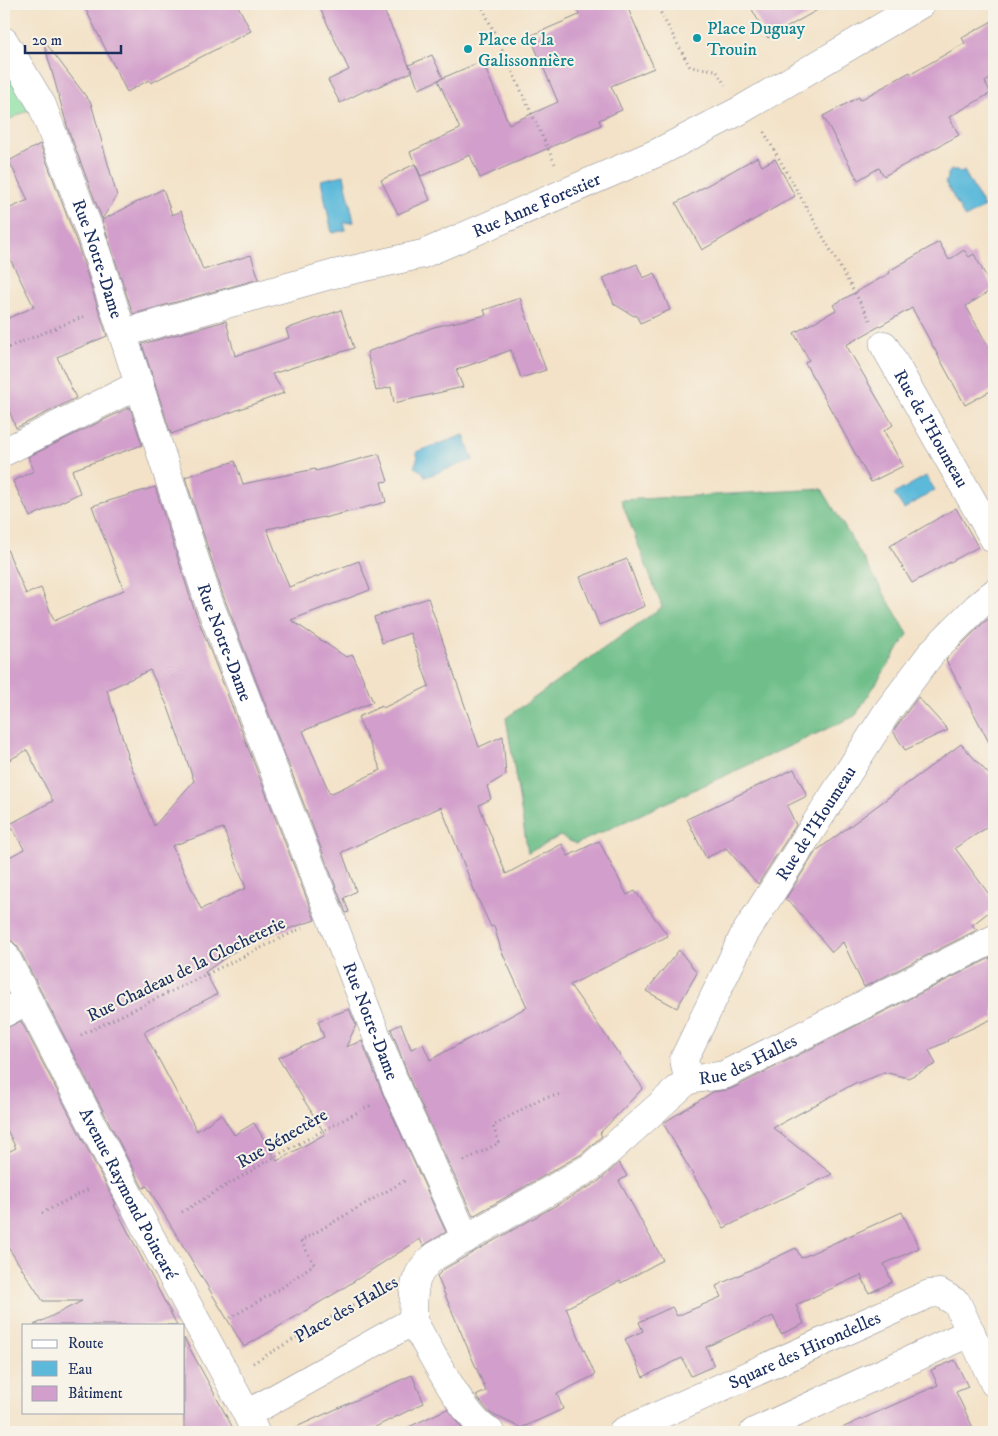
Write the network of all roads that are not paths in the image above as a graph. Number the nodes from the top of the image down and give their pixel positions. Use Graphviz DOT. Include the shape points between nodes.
graph roads {
  1 [pos="921,4"];
  2 [pos="4,41"];
  3 [pos="123,333"];
  4 [pos="884,345"];
  5 [pos="140,384"];
  6 [pos="4,452"];
  7 [pos="994,539"];
  8 [pos="994,593"];
  9 [pos="994,939"];
  10 [pos="4,954"];
  11 [pos="28,1000"];
  12 [pos="4,1013"];
  13 [pos="688,1080"];
  14 [pos="466,1238"];
  15 [pos="420,1270"];
  16 [pos="413,1321"];
  17 [pos="971,1332"];
  18 [pos="994,1384"];
  19 [pos="251,1423"];
  20 [pos="485,1430"];
  21 [pos="622,1432"];
  22 [pos="754,1432"];
  1 -- 3 [label="street, Rue Anne Forestier" via="748,106 659,152 423,254 334,274"];
  2 -- 3 [label="street, Rue Notre-Dame" via="42,105 91,235"];
  3 -- 5 [label="street, Rue Notre-Dame"];
  4 -- 7 [label="street, Rue de l'Houmeau"];
  5 -- 6 [label="street"];
  5 -- 14 [label="street, Rue Notre-Dame" via="208,600 398,1091"];
  8 -- 13 [label="street, Rue de l'Houmeau" via="933,651 887,712 744,935 684,1059"];
  9 -- 13 [label="street, Rue des Halles" via="724,1075"];
  10 -- 11 [label="street, Avenue Raymond Poincaré"];
  11 -- 12 [label="street"];
  11 -- 19 [label="street, Avenue Raymond Poincaré"];
  13 -- 14 [label="street, Rue des Halles" via="591,1167"];
  14 -- 15 [label="street, Rue des Halles" via="435,1256"];
  15 -- 16 [label="street, Place des Halles" via="414,1282"];
  16 -- 19 [label="street"];
  16 -- 20 [label="street" via="461,1402"];
  17 -- 18 [label="street, Square des Hirondelles"];
  17 -- 21 [label="street, Square des Hirondelles" via="957,1303 940,1293 929,1294"];
  17 -- 22 [label="street"];
}
